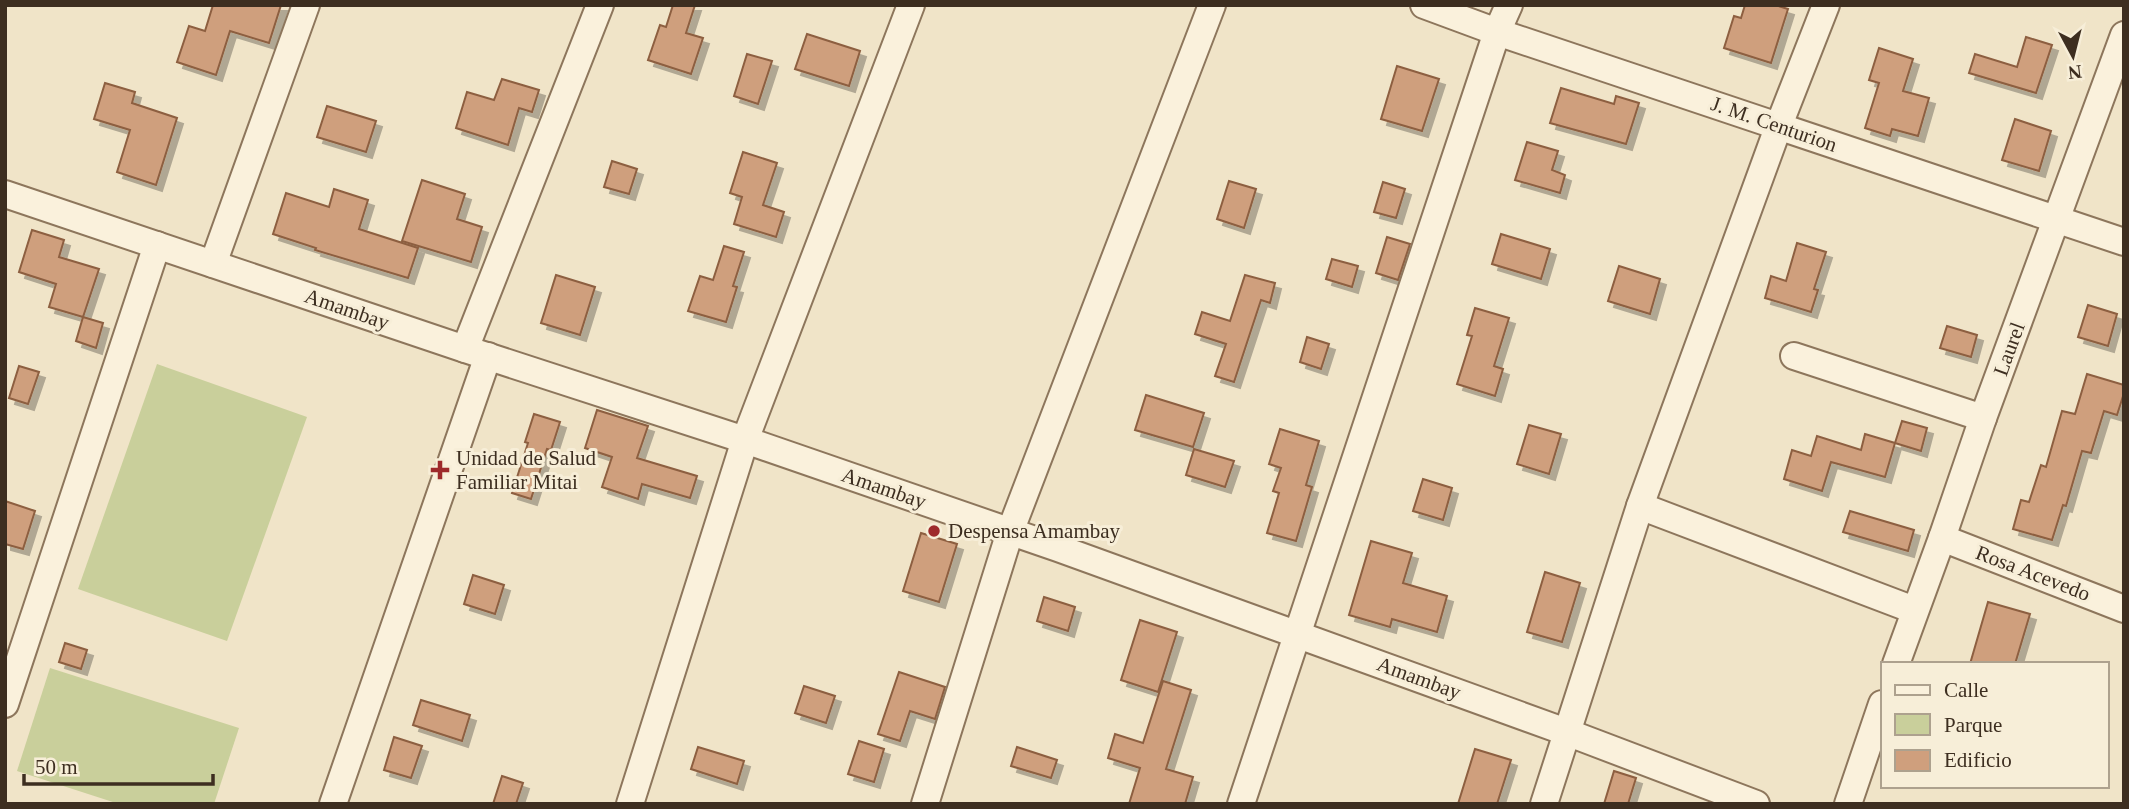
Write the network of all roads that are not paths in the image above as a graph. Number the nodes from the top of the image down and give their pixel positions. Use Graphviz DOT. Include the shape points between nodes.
graph roads {
  1 [pos="306,5"];
  2 [pos="600,5"];
  3 [pos="911,5"];
  4 [pos="1212,5"];
  5 [pos="1424,5"];
  6 [pos="1508,5"];
  7 [pos="1826,5"];
  8 [pos="1497,32"];
  9 [pos="2124,35"];
  10 [pos="1779,125"];
  11 [pos="5,194"];
  12 [pos="2057,221"];
  13 [pos="2124,242"];
  14 [pos="157,245"];
  15 [pos="213,264"];
  16 [pos="476,353"];
  17 [pos="1794,356"];
  18 [pos="1983,418"];
  19 [pos="745,440"];
  20 [pos="1640,506"];
  21 [pos="1010,532"];
  22 [pos="1942,538"];
  23 [pos="2124,609"];
  24 [pos="1914,610"];
  25 [pos="1298,635"];
  26 [pos="1897,662"];
  27 [pos="5,704"];
  28 [pos="1881,707"];
  29 [pos="1569,733"];
  30 [pos="333,804"];
  31 [pos="631,804"];
  32 [pos="925,804"];
  33 [pos="1241,804"];
  34 [pos="1544,804"];
  35 [pos="1756,804"];
  36 [pos="1848,804"];
  1 -- 15 [label="street"];
  2 -- 16 [label="street"];
  3 -- 19 [label="street"];
  4 -- 21 [label="street"];
  5 -- 8 [label="street, J. M. Centurion"];
  6 -- 8 [label="street"];
  7 -- 10 [label="street"];
  8 -- 10 [label="street, J. M. Centurion"];
  8 -- 25 [label="street"];
  9 -- 12 [label="street, Laurel"];
  10 -- 12 [label="street, J. M. Centurion"];
  10 -- 20 [label="street"];
  11 -- 14 [label="street, Amambay"];
  12 -- 13 [label="street, J. M. Centurion"];
  12 -- 18 [label="street, Laurel"];
  14 -- 15 [label="street, Amambay"];
  14 -- 27 [label="street"];
  15 -- 16 [label="street, Amambay"];
  16 -- 19 [label="street, Amambay"];
  16 -- 30 [label="street"];
  17 -- 18 [label="street"];
  18 -- 22 [label="street, Laurel"];
  19 -- 21 [label="street, Amambay"];
  19 -- 31 [label="street"];
  20 -- 24 [label="street"];
  20 -- 29 [label="street"];
  21 -- 25 [label="street, Amambay"];
  21 -- 32 [label="street"];
  22 -- 23 [label="street, Rosa Acevedo"];
  22 -- 24 [label="street, Laurel"];
  24 -- 26 [label="street, Laurel"];
  25 -- 29 [label="street, Amambay"];
  25 -- 33 [label="street"];
  28 -- 36 [label="street"];
  29 -- 34 [label="street"];
  29 -- 35 [label="street, Amambay"];
}
